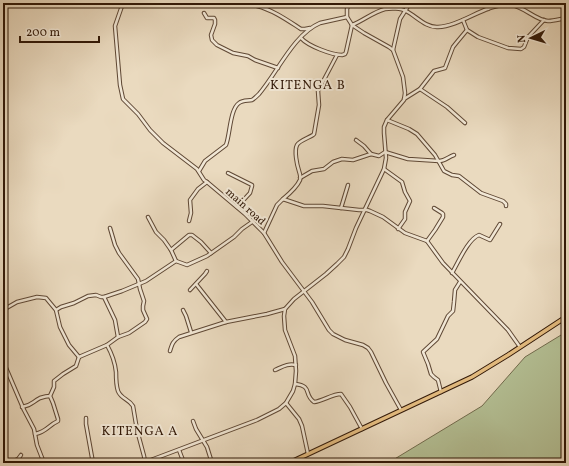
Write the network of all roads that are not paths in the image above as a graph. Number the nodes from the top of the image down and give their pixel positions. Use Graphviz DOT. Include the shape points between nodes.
graph roads {
  1 [pos="123,3"];
  2 [pos="349,3"];
  3 [pos="410,3"];
  4 [pos="485,3"];
  5 [pos="257,6"];
  6 [pos="488,9"];
  7 [pos="405,10"];
  8 [pos="204,13"];
  9 [pos="347,17"];
  10 [pos="566,18"];
  11 [pos="463,20"];
  12 [pos="544,20"];
  13 [pos="352,25"];
  14 [pos="313,27"];
  15 [pos="467,30"];
  16 [pos="301,38"];
  17 [pos="393,50"];
  18 [pos="337,55"];
  19 [pos="278,68"];
  20 [pos="420,89"];
  21 [pos="404,100"];
  22 [pos="388,120"];
  23 [pos="465,123"];
  24 [pos="356,140"];
  25 [pos="385,152"];
  26 [pos="371,154"];
  27 [pos="454,155"];
  28 [pos="438,161"];
  29 [pos="384,169"];
  30 [pos="199,171"];
  31 [pos="228,173"];
  32 [pos="300,178"];
  33 [pos="207,182"];
  34 [pos="348,185"];
  35 [pos="283,199"];
  36 [pos="506,206"];
  37 [pos="237,207"];
  38 [pos="341,208"];
  39 [pos="434,208"];
  40 [pos="364,210"];
  41 [pos="148,217"];
  42 [pos="189,221"];
  43 [pos="252,222"];
  44 [pos="500,224"];
  45 [pos="110,228"];
  46 [pos="398,229"];
  47 [pos="264,233"];
  48 [pos="427,241"];
  49 [pos="171,250"];
  50 [pos="211,253"];
  51 [pos="176,261"];
  52 [pos="207,271"];
  53 [pos="452,273"];
  54 [pos="461,282"];
  55 [pos="139,284"];
  56 [pos="196,284"];
  57 [pos="190,290"];
  58 [pos="304,291"];
  59 [pos="104,297"];
  60 [pos="285,309"];
  61 [pos="3,310"];
  62 [pos="56,310"];
  63 [pos="184,310"];
  64 [pos="566,317"];
  65 [pos="226,322"];
  66 [pos="191,332"];
  67 [pos="118,337"];
  68 [pos="106,345"];
  69 [pos="520,347"];
  70 [pos="170,351"];
  71 [pos="79,357"];
  72 [pos="3,361"];
  73 [pos="296,365"];
  74 [pos="275,370"];
  75 [pos="295,384"];
  76 [pos="441,392"];
  77 [pos="50,396"];
  78 [pos="286,403"];
  79 [pos="22,407"];
  80 [pos="401,410"];
  81 [pos="86,418"];
  82 [pos="192,422"];
  83 [pos="362,429"];
  84 [pos="35,434"];
  85 [pos="203,440"];
  86 [pos="179,450"];
  87 [pos="308,454"];
  88 [pos="20,455"];
  89 [pos="8,463"];
  90 [pos="44,463"];
  91 [pos="93,463"];
  92 [pos="144,463"];
  93 [pos="184,463"];
  94 [pos="212,463"];
  95 [pos="289,463"];
  1 -- 30 [label="street, main road" via="115,26 123,99 163,143"];
  2 -- 9 [label="street"];
  3 -- 7 [label="street"];
  4 -- 6 [label="street"];
  5 -- 14 [label="street" via="272,11 301,29"];
  6 -- 11 [label="street"];
  6 -- 12 [label="street" via="512,5"];
  7 -- 11 [label="street" via="434,27"];
  7 -- 13 [label="street" via="386,9"];
  7 -- 17 [label="street" via="399,22"];
  8 -- 19 [label="street" via="207,18 215,20 211,35 217,45"];
  9 -- 13 [label="street"];
  9 -- 14 [label="street"];
  10 -- 12 [label="street"];
  11 -- 15 [label="street"];
  12 -- 15 [label="street" via="528,37 521,50 478,37"];
  13 -- 17 [label="street"];
  13 -- 18 [label="street" via="345,54"];
  14 -- 16 [label="street"];
  15 -- 20 [label="street" via="453,47 446,67 434,71"];
  16 -- 18 [label="street" via="306,43"];
  16 -- 19 [label="street"];
  17 -- 21 [label="street" via="403,77"];
  18 -- 32 [label="street" via="317,94 319,105 314,134 297,146"];
  19 -- 30 [label="street" via="254,99 243,101 236,106 228,141 205,161"];
  20 -- 21 [label="street"];
  20 -- 23 [label="street"];
  21 -- 22 [label="street"];
  22 -- 25 [label="street" via="384,133"];
  22 -- 28 [label="street" via="417,134"];
  24 -- 26 [label="street"];
  25 -- 26 [label="street" via="379,156"];
  25 -- 28 [label="street" via="408,159"];
  25 -- 29 [label="street"];
  26 -- 32 [label="street" via="353,160 342,159 333,162 324,169 312,171"];
  27 -- 28 [label="street"];
  28 -- 36 [label="street" via="444,171 459,176 481,193 503,201"];
  29 -- 40 [label="street"];
  29 -- 46 [label="street" via="402,182 410,201 405,219"];
  30 -- 33 [label="street, main road"];
  31 -- 37 [label="street" via="252,185 250,193"];
  32 -- 35 [label="street"];
  33 -- 37 [label="street, main road"];
  33 -- 42 [label="street" via="190,200"];
  34 -- 38 [label="street"];
  35 -- 38 [label="street" via="304,206"];
  35 -- 47 [label="street" via="277,205"];
  37 -- 43 [label="street, main road"];
  38 -- 40 [label="street"];
  39 -- 48 [label="street" via="443,214 443,217"];
  40 -- 46 [label="street" via="383,217"];
  40 -- 58 [label="street" via="344,257"];
  41 -- 49 [label="street" via="156,232"];
  43 -- 47 [label="street, main road"];
  43 -- 50 [label="street"];
  44 -- 53 [label="street" via="490,240 479,235 474,237"];
  45 -- 55 [label="street" via="119,253"];
  46 -- 48 [label="street"];
  47 -- 58 [label="street, main road"];
  48 -- 53 [label="street"];
  49 -- 50 [label="street" via="192,235"];
  49 -- 51 [label="street"];
  50 -- 51 [label="street" via="187,265"];
  51 -- 55 [label="street"];
  52 -- 56 [label="street"];
  53 -- 54 [label="street"];
  54 -- 69 [label="street" via="508,330"];
  54 -- 76 [label="street" via="455,290 452,311 437,339 423,352 431,374 438,380"];
  55 -- 59 [label="street"];
  55 -- 67 [label="street" via="147,319 129,333"];
  56 -- 57 [label="street"];
  56 -- 65 [label="street"];
  58 -- 60 [label="street"];
  58 -- 80 [label="street, main road" via="333,334 368,348"];
  59 -- 62 [label="street" via="92,295"];
  59 -- 67 [label="street" via="116,320"];
  60 -- 65 [label="street"];
  60 -- 73 [label="street" via="285,330"];
  61 -- 62 [label="street" via="17,302 44,297"];
  62 -- 71 [label="street" via="60,327 69,345"];
  63 -- 66 [label="street"];
  64 -- 69 [label="main road"];
  65 -- 66 [label="street"];
  66 -- 70 [label="street" via="174,340"];
  67 -- 68 [label="street"];
  68 -- 71 [label="street"];
  68 -- 92 [label="street" via="114,362 119,393 134,406"];
  69 -- 76 [label="main road" via="472,377"];
  71 -- 77 [label="street" via="76,366 54,381"];
  72 -- 79 [label="street"];
  73 -- 74 [label="street" via="282,366"];
  73 -- 75 [label="street"];
  75 -- 78 [label="street"];
  75 -- 83 [label="street" via="302,384 314,402 341,394"];
  76 -- 80 [label="main road"];
  77 -- 79 [label="street" via="39,398 31,405"];
  77 -- 84 [label="street" via="58,421 44,432"];
  78 -- 85 [label="street" via="257,420"];
  78 -- 87 [label="street" via="299,419"];
  79 -- 84 [label="street"];
  80 -- 83 [label="main road"];
  81 -- 91 [label="street"];
  82 -- 85 [label="street"];
  83 -- 87 [label="main road"];
  84 -- 90 [label="street"];
  85 -- 86 [label="street"];
  85 -- 94 [label="street"];
  86 -- 92 [label="street"];
  86 -- 93 [label="street"];
  87 -- 95 [label="main road"];
  88 -- 89 [label="street" via="18,459"];
}
